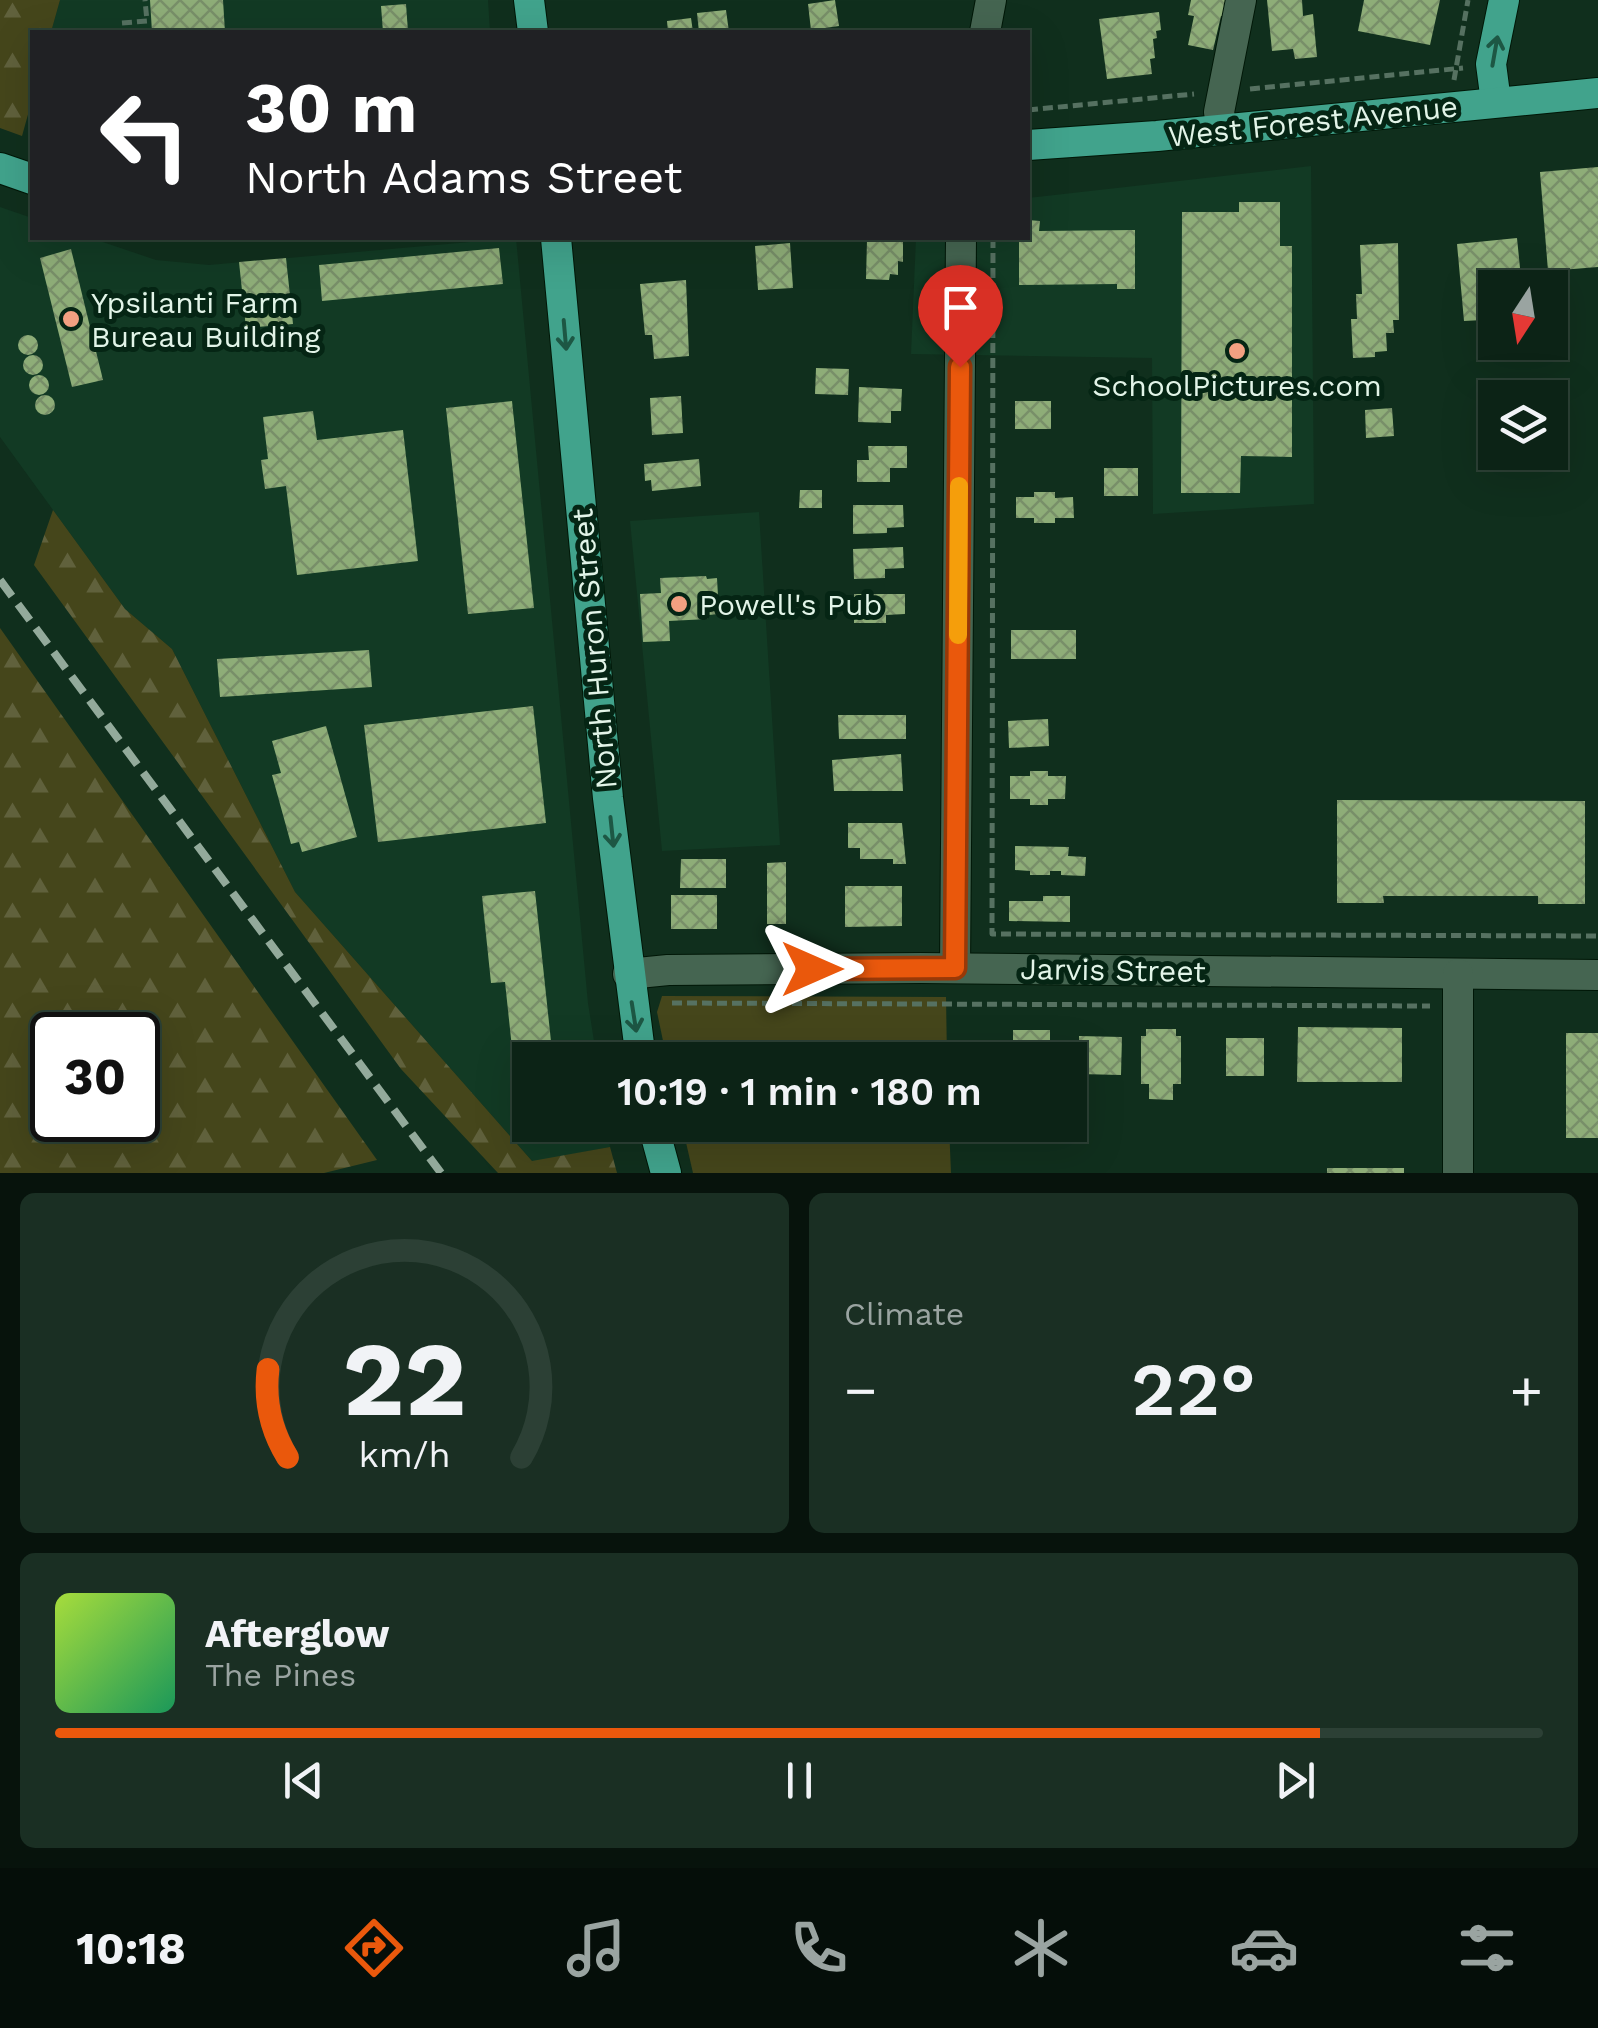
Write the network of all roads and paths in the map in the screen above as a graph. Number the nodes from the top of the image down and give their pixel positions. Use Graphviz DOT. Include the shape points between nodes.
graph roads {
  1 [pos="146,0"];
  2 [pos="529,0"];
  3 [pos="991,0"];
  4 [pos="1240,0"];
  5 [pos="1468,0"];
  6 [pos="1504,0"];
  7 [pos="138,21"];
  8 [pos="122,23"];
  9 [pos="139,30"];
  10 [pos="533,30"];
  11 [pos="985,30"];
  12 [pos="1454,88"];
  13 [pos="1598,93"];
  14 [pos="1496,102"];
  15 [pos="1222,129"];
  16 [pos="1030,145"];
  17 [pos="0,168"];
  18 [pos="30,177"];
  19 [pos="556,240"];
  20 [pos="961,240"];
  21 [pos="993,240"];
  22 [pos="1598,936"];
  23 [pos="955,968"];
  24 [pos="628,974"];
  25 [pos="1458,974"];
  26 [pos="1598,974"];
  27 [pos="672,1003"];
  28 [pos="1458,1005"];
  29 [pos="638,1042"];
  30 [pos="658,1142"];
  31 [pos="666,1173"];
  32 [pos="1458,1173"];
  1 -- 7 [label="path" via="147,21"];
  2 -- 10 [label="main road"];
  3 -- 11 [label="street"];
  4 -- 15 [label="street" via="1219,112"];
  5 -- 12 [label="path"];
  14 -- 6 [label="main road, one-way" via="1491,64"];
  7 -- 8 [label="path"];
  7 -- 9 [label="path"];
  13 -- 14 [label="main road, West Forest Avenue"];
  14 -- 15 [label="main road, West Forest Avenue"];
  15 -- 16 [label="main road, West Forest Avenue"];
  17 -- 18 [label="main road"];
  19 -- 24 [label="main road, North Huron Street, one-way"];
  20 -- 23 [label="street"];
  21 -- 22 [label="path" via="992,934"];
  23 -- 24 [label="street, Jarvis Street"];
  23 -- 25 [label="street, Jarvis Street"];
  24 -- 29 [label="main road, North Huron Street, one-way"];
  25 -- 26 [label="street, Jarvis Street"];
  25 -- 28 [label="street"];
  27 -- 28 [label="path"];
  28 -- 32 [label="street"];
  30 -- 31 [label="main road"];
}
